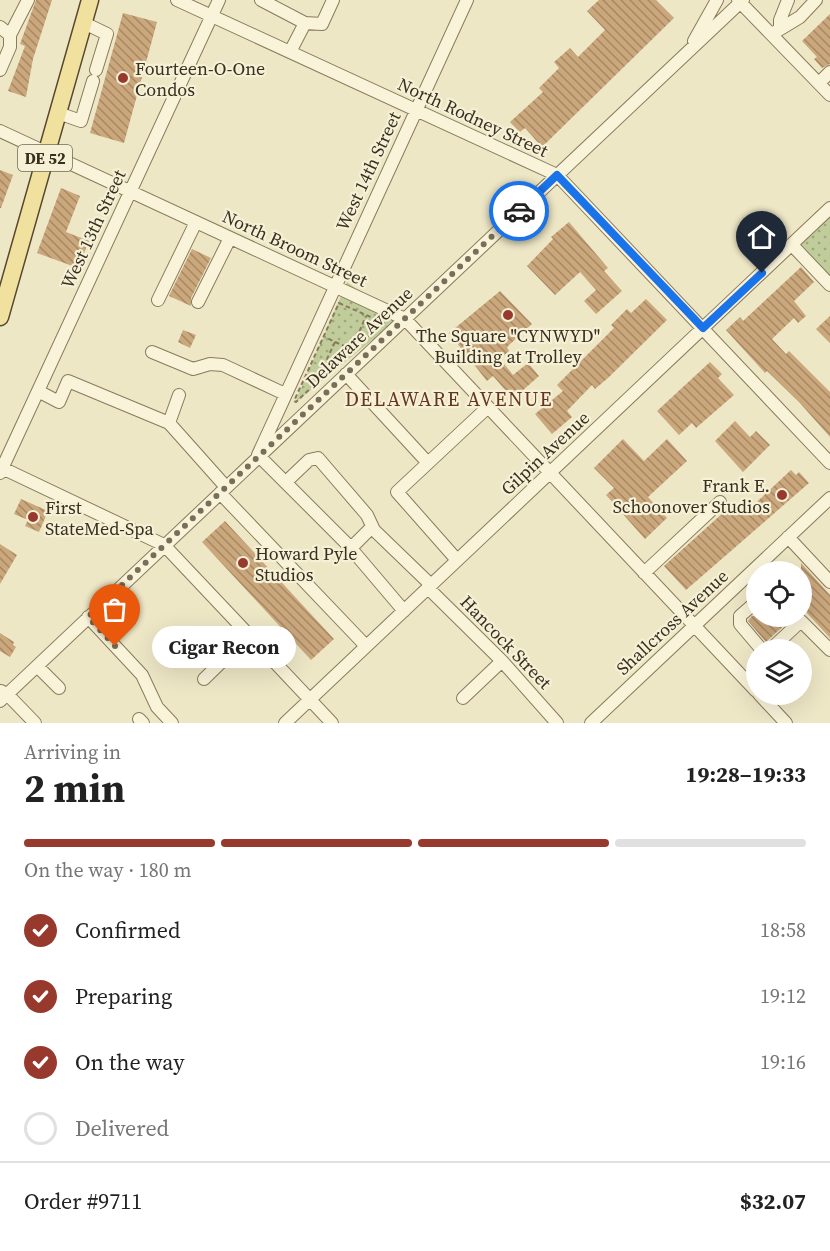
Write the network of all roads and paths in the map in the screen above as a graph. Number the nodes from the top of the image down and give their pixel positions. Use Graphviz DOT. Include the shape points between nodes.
graph roads {
  1 [pos="28,0"];
  2 [pos="90,0"];
  3 [pos="177,0"];
  4 [pos="219,0"];
  5 [pos="261,0"];
  6 [pos="333,0"];
  7 [pos="467,0"];
  8 [pos="717,0"];
  9 [pos="741,0"];
  10 [pos="788,0"];
  11 [pos="816,0"];
  12 [pos="212,16"];
  13 [pos="84,23"];
  14 [pos="305,23"];
  15 [pos="776,30"];
  16 [pos="5,31"];
  17 [pos="689,51"];
  18 [pos="290,52"];
  19 [pos="0,70"];
  20 [pos="830,72"];
  21 [pos="819,83"];
  22 [pos="830,95"];
  23 [pos="416,110"];
  24 [pos="58,113"];
  25 [pos="0,131"];
  26 [pos="47,153"];
  27 [pos="557,175"];
  28 [pos="130,191"];
  29 [pos="830,208"];
  30 [pos="196,222"];
  31 [pos="230,238"];
  32 [pos="792,245"];
  33 [pos="830,285"];
  34 [pos="335,286"];
  35 [pos="3,296"];
  36 [pos="158,300"];
  37 [pos="198,302"];
  38 [pos="367,315"];
  39 [pos="0,317"];
  40 [pos="405,319"];
  41 [pos="703,328"];
  42 [pos="325,337"];
  43 [pos="335,342"];
  44 [pos="352,349"];
  45 [pos="152,352"];
  46 [pos="46,374"];
  47 [pos="346,374"];
  48 [pos="317,382"];
  49 [pos="67,384"];
  50 [pos="38,392"];
  51 [pos="285,394"];
  52 [pos="179,395"];
  53 [pos="488,407"];
  54 [pos="169,423"];
  55 [pos="258,455"];
  56 [pos="428,463"];
  57 [pos="830,463"];
  58 [pos="1,469"];
  59 [pos="550,473"];
  60 [pos="286,482"];
  61 [pos="223,490"];
  62 [pos="830,498"];
  63 [pos="720,502"];
  64 [pos="372,527"];
  65 [pos="788,537"];
  66 [pos="164,545"];
  67 [pos="351,548"];
  68 [pos="457,560"];
  69 [pos="767,561"];
  70 [pos="644,573"];
  71 [pos="746,581"];
  72 [pos="830,582"];
  73 [pos="429,586"];
  74 [pos="404,611"];
  75 [pos="746,611"];
  76 [pos="88,617"];
  77 [pos="694,626"];
  78 [pos="794,627"];
  79 [pos="809,627"];
  80 [pos="249,635"];
  81 [pos="753,639"];
  82 [pos="781,639"];
  83 [pos="366,646"];
  84 [pos="830,650"];
  85 [pos="502,661"];
  86 [pos="37,666"];
  87 [pos="204,679"];
  88 [pos="746,680"];
  89 [pos="59,688"];
  90 [pos="2,695"];
  91 [pos="463,698"];
  92 [pos="310,699"];
  93 [pos="769,705"];
  94 [pos="35,723"];
  95 [pos="172,723"];
  96 [pos="285,723"];
  97 [pos="332,723"];
  98 [pos="557,723"];
  99 [pos="591,723"];
  100 [pos="786,723"];
  1 -- 16 [label="street"];
  2 -- 13 [label="main road, DE 52"];
  3 -- 12 [label="street, North Rodney Street"];
  4 -- 12 [label="street, West 13th Street"];
  5 -- 14 [label="street"];
  6 -- 14 [label="street" via="322,24"];
  7 -- 23 [label="street, West 14th Street"];
  8 -- 17 [label="street"];
  9 -- 15 [label="street"];
  9 -- 17 [label="street, Delaware Avenue"];
  10 -- 15 [label="street"];
  11 -- 15 [label="street" via="792,23"];
  12 -- 18 [label="street, North Rodney Street"];
  12 -- 28 [label="street, West 13th Street"];
  13 -- 24 [label="main road, DE 52"];
  13 -- 24 [label="street" via="107,34 81,121"];
  14 -- 18 [label="street"];
  15 -- 21 [label="street"];
  16 -- 19 [label="street" via="10,47"];
  17 -- 27 [label="street, Delaware Avenue"];
  18 -- 23 [label="street, North Rodney Street"];
  20 -- 21 [label="street"];
  21 -- 22 [label="street"];
  23 -- 27 [label="street, North Rodney Street"];
  23 -- 34 [label="street, West 14th Street"];
  24 -- 26 [label="main road, DE 52"];
  25 -- 26 [label="street, North Broom Street"];
  26 -- 28 [label="street, North Broom Street"];
  26 -- 35 [label="main road, DE 52"];
  27 -- 40 [label="street, Delaware Avenue"];
  27 -- 41 [label="street, North Rodney Street"];
  28 -- 30 [label="street, North Broom Street"];
  28 -- 46 [label="street, West 13th Street"];
  29 -- 32 [label="street, Gilpin Avenue"];
  30 -- 31 [label="street, North Broom Street"];
  30 -- 36 [label="street"];
  31 -- 34 [label="street, North Broom Street"];
  31 -- 37 [label="street"];
  32 -- 33 [label="street"];
  32 -- 41 [label="street, Gilpin Avenue"];
  34 -- 40 [label="street, North Broom Street"];
  34 -- 51 [label="street, West 14th Street"];
  35 -- 39 [label="main road, DE 52"];
  38 -- 42 [label="path" via="339,303"];
  38 -- 44 [label="path"];
  38 -- 44 [label="path" via="384,323"];
  40 -- 47 [label="street, Delaware Avenue"];
  40 -- 53 [label="street, North Broom Street"];
  41 -- 57 [label="street, North Rodney Street"];
  41 -- 59 [label="street, Gilpin Avenue"];
  42 -- 43 [label="path"];
  42 -- 48 [label="path" via="294,401"];
  43 -- 44 [label="path"];
  43 -- 48 [label="path"];
  44 -- 48 [label="path"];
  45 -- 51 [label="street" via="193,369 223,365"];
  46 -- 49 [label="street"];
  46 -- 50 [label="street, West 13th Street"];
  47 -- 55 [label="street, Delaware Avenue"];
  47 -- 56 [label="street"];
  49 -- 50 [label="street" via="59,402"];
  49 -- 54 [label="street" via="68,381"];
  50 -- 58 [label="street, West 13th Street"];
  51 -- 55 [label="street, West 14th Street"];
  52 -- 54 [label="street"];
  53 -- 56 [label="street"];
  53 -- 59 [label="street, North Broom Street"];
  54 -- 61 [label="street"];
  55 -- 60 [label="street"];
  55 -- 61 [label="street, Delaware Avenue"];
  56 -- 68 [label="street" via="397,492"];
  58 -- 66 [label="street"];
  59 -- 68 [label="street, Gilpin Avenue"];
  59 -- 70 [label="street, North Broom Street"];
  60 -- 64 [label="street, Hancock Street" via="309,460 318,458 367,515"];
  60 -- 67 [label="street"];
  61 -- 66 [label="street, Delaware Avenue"];
  61 -- 83 [label="street"];
  62 -- 65 [label="street, Shallcross Avenue"];
  63 -- 70 [label="street"];
  64 -- 67 [label="street"];
  64 -- 73 [label="street, Hancock Street"];
  65 -- 69 [label="street, Shallcross Avenue"];
  65 -- 72 [label="street"];
  66 -- 76 [label="street, Delaware Avenue"];
  66 -- 80 [label="street"];
  67 -- 74 [label="street"];
  68 -- 73 [label="street, Gilpin Avenue"];
  70 -- 77 [label="street, North Broom Street"];
  71 -- 77 [label="street, Shallcross Avenue"];
  73 -- 74 [label="street, Gilpin Avenue"];
  73 -- 85 [label="street, Hancock Street"];
  74 -- 83 [label="street, Gilpin Avenue"];
  75 -- 81 [label="street" via="740,616 740,624"];
  76 -- 86 [label="street, Delaware Avenue"];
  76 -- 95 [label="street" via="142,675 157,707"];
  77 -- 88 [label="street, North Broom Street"];
  77 -- 99 [label="street, Shallcross Avenue"];
  78 -- 82 [label="street"];
  79 -- 84 [label="street"];
  80 -- 87 [label="street"];
  80 -- 92 [label="street"];
  83 -- 92 [label="street, Gilpin Avenue"];
  85 -- 91 [label="street"];
  85 -- 98 [label="street, Hancock Street"];
  86 -- 89 [label="street"];
  86 -- 90 [label="street, Delaware Avenue"];
  90 -- 94 [label="street"];
  92 -- 96 [label="street, Gilpin Avenue"];
  92 -- 97 [label="street"];
  93 -- 100 [label="street, North Broom Street"];
}
